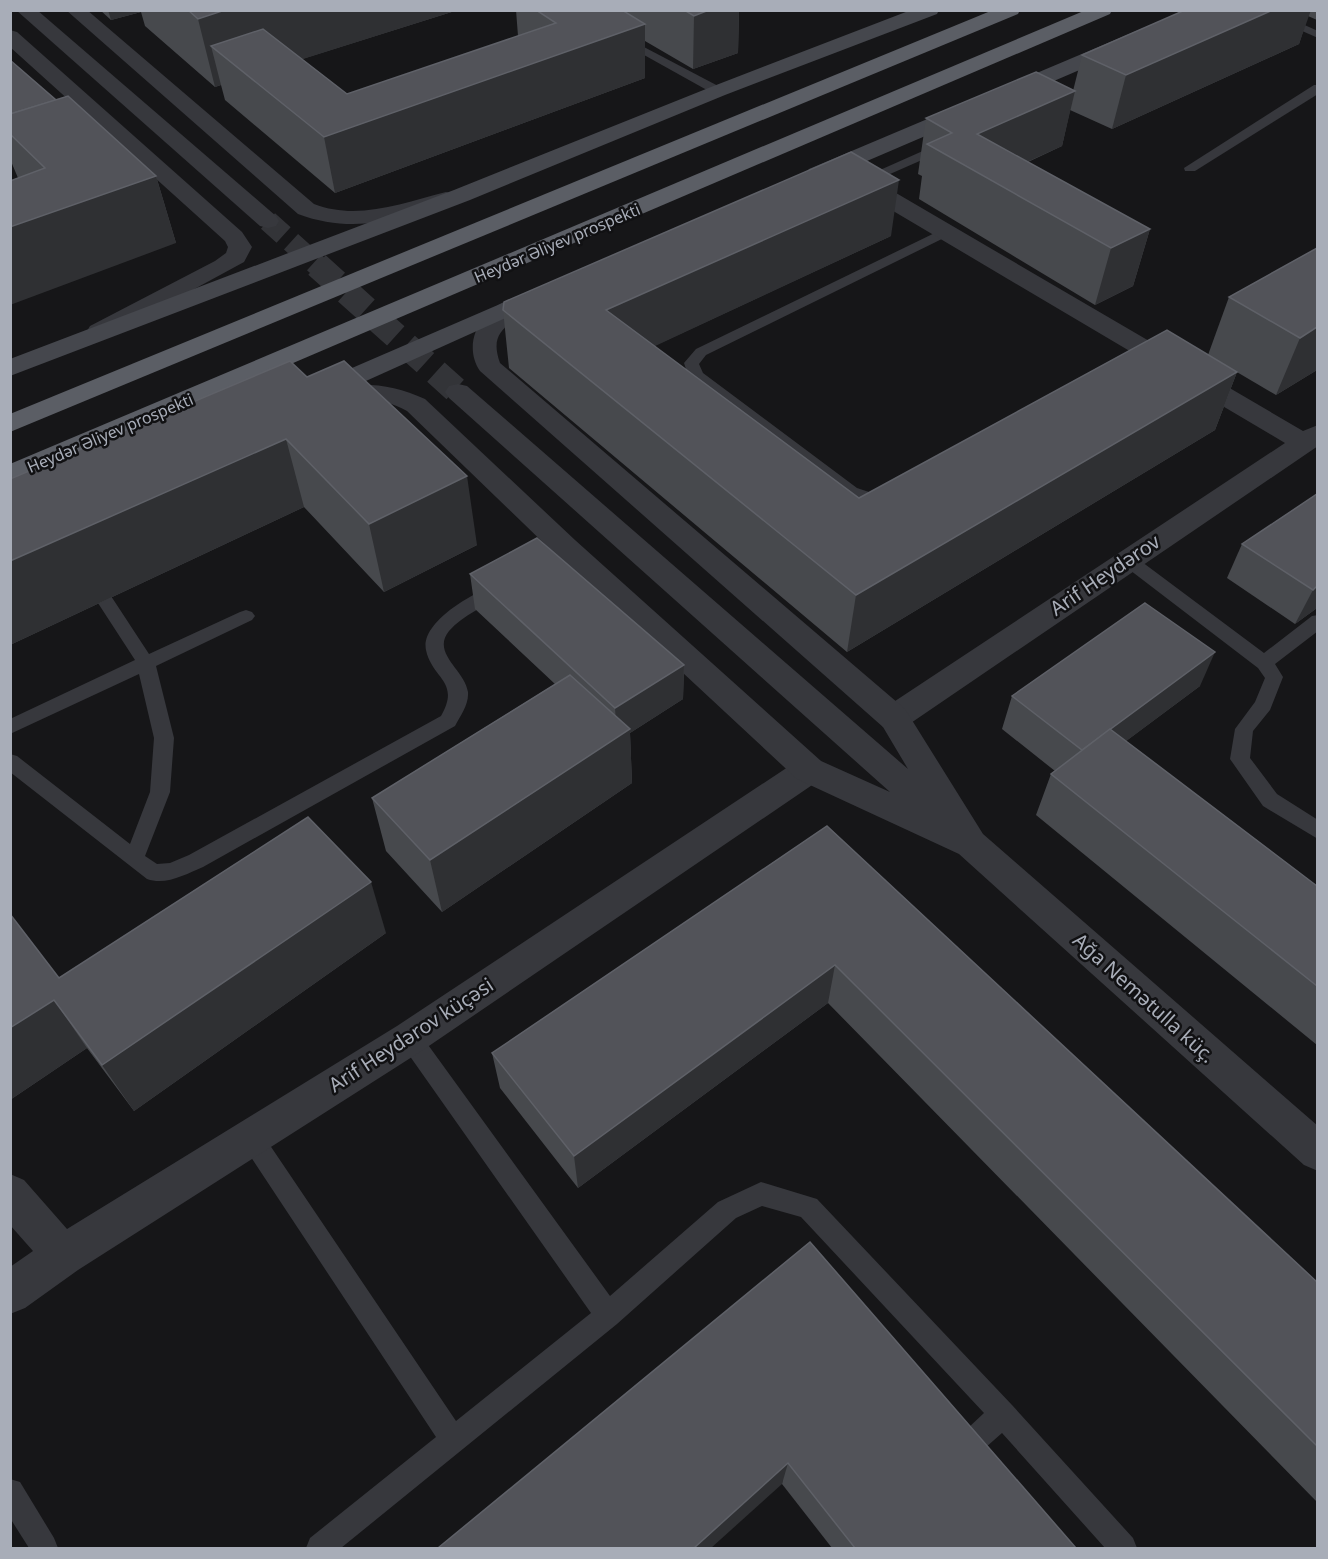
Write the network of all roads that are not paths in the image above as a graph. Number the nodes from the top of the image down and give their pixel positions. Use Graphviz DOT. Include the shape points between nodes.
graph roads {
  1 [pos="25,10"];
  2 [pos="75,10"];
  3 [pos="930,10"];
  4 [pos="1011,10"];
  5 [pos="1103,10"];
  6 [pos="1203,10"];
  7 [pos="1254,12"];
  8 [pos="615,34"];
  9 [pos="1317,35"];
  10 [pos="15,46"];
  11 [pos="1317,88"];
  12 [pos="718,91"];
  13 [pos="959,139"];
  14 [pos="834,166"];
  15 [pos="1190,168"];
  16 [pos="860,182"];
  17 [pos="791,185"];
  18 [pos="462,195"];
  19 [pos="268,221"];
  20 [pos="945,232"];
  21 [pos="567,283"];
  22 [pos="513,306"];
  23 [pos="76,342"];
  24 [pos="10,368"];
  25 [pos="458,392"];
  26 [pos="294,403"];
  27 [pos="10,424"];
  28 [pos="1310,438"];
  29 [pos="10,475"];
  30 [pos="899,498"];
  31 [pos="1128,560"];
  32 [pos="516,579"];
  33 [pos="105,600"];
  34 [pos="246,616"];
  35 [pos="1317,621"];
  36 [pos="146,663"];
  37 [pos="1264,663"];
  38 [pos="894,718"];
  39 [pos="10,727"];
  40 [pos="10,761"];
  41 [pos="809,770"];
  42 [pos="1317,831"];
  43 [pos="971,844"];
  44 [pos="134,860"];
  45 [pos="410,1038"];
  46 [pos="251,1137"];
  47 [pos="1317,1152"];
  48 [pos="10,1194"];
  49 [pos="63,1255"];
  50 [pos="10,1293"];
  51 [pos="608,1315"];
  52 [pos="1003,1414"];
  53 [pos="454,1441"];
  54 [pos="959,1454"];
  55 [pos="10,1492"];
  56 [pos="44,1548"];
  57 [pos="320,1548"];
  58 [pos="1123,1548"];
  1 -- 19 [label="street"];
  2 -- 18 [label="street" via="314,213 355,219"];
  3 -- 12 [label="main road"];
  4 -- 27 [label="highway"];
  5 -- 29 [label="highway, Heydər Əliyev prospekti"];
  6 -- 14 [label="main road"];
  7 -- 9 [label="lane"];
  8 -- 12 [label="lane"];
  10 -- 23 [label="street" via="234,237 240,247 236,257 223,266"];
  11 -- 15 [label="lane"];
  12 -- 18 [label="main road"];
  13 -- 16 [label="lane"];
  14 -- 16 [label="street"];
  14 -- 17 [label="main road"];
  16 -- 20 [label="street"];
  18 -- 23 [label="main road"];
  20 -- 28 [label="street" via="1143,354"];
  20 -- 30 [label="lane" via="700,352 691,363 696,375 851,492 875,499"];
  21 -- 22 [label="main road"];
  22 -- 26 [label="main road"];
  22 -- 38 [label="street, Ağa Nemətulla küç." via="487,330 483,345 489,366"];
  23 -- 24 [label="main road"];
  25 -- 43 [label="street"];
  26 -- 41 [label="street, Ağa Nemətulla küç." via="371,391 396,394 416,405 556,554"];
  28 -- 31 [label="street, Arif Heydərov"];
  31 -- 37 [label="lane"];
  31 -- 38 [label="street, Arif Heydərov"];
  32 -- 44 [label="lane" via="437,633 434,652 459,686 460,698 448,721 196,861 154,873"];
  33 -- 36 [label="lane"];
  34 -- 36 [label="lane"];
  35 -- 37 [label="lane"];
  36 -- 39 [label="lane"];
  36 -- 44 [label="lane" via="164,738 160,792"];
  37 -- 42 [label="lane" via="1274,677 1272,687 1244,729 1240,759 1270,800"];
  38 -- 43 [label="street, Ağa Nemətulla küç."];
  40 -- 44 [label="lane"];
  41 -- 43 [label="street, Ağa Nemətulla küç."];
  41 -- 45 [label="street, Arif Heydərov küçəsi"];
  43 -- 47 [label="street, Ağa Nemətulla küç."];
  45 -- 46 [label="street, Arif Heydərov küçəsi"];
  45 -- 51 [label="lane"];
  46 -- 49 [label="street, Arif Heydərov küçəsi"];
  46 -- 53 [label="lane"];
  48 -- 49 [label="street"];
  49 -- 50 [label="street, Arif Heydərov küçəsi"];
  51 -- 52 [label="lane" via="727,1210 761,1194 808,1207"];
  51 -- 53 [label="lane"];
  52 -- 54 [label="lane"];
  52 -- 58 [label="lane"];
  53 -- 57 [label="lane"];
  55 -- 56 [label="lane"];
}
